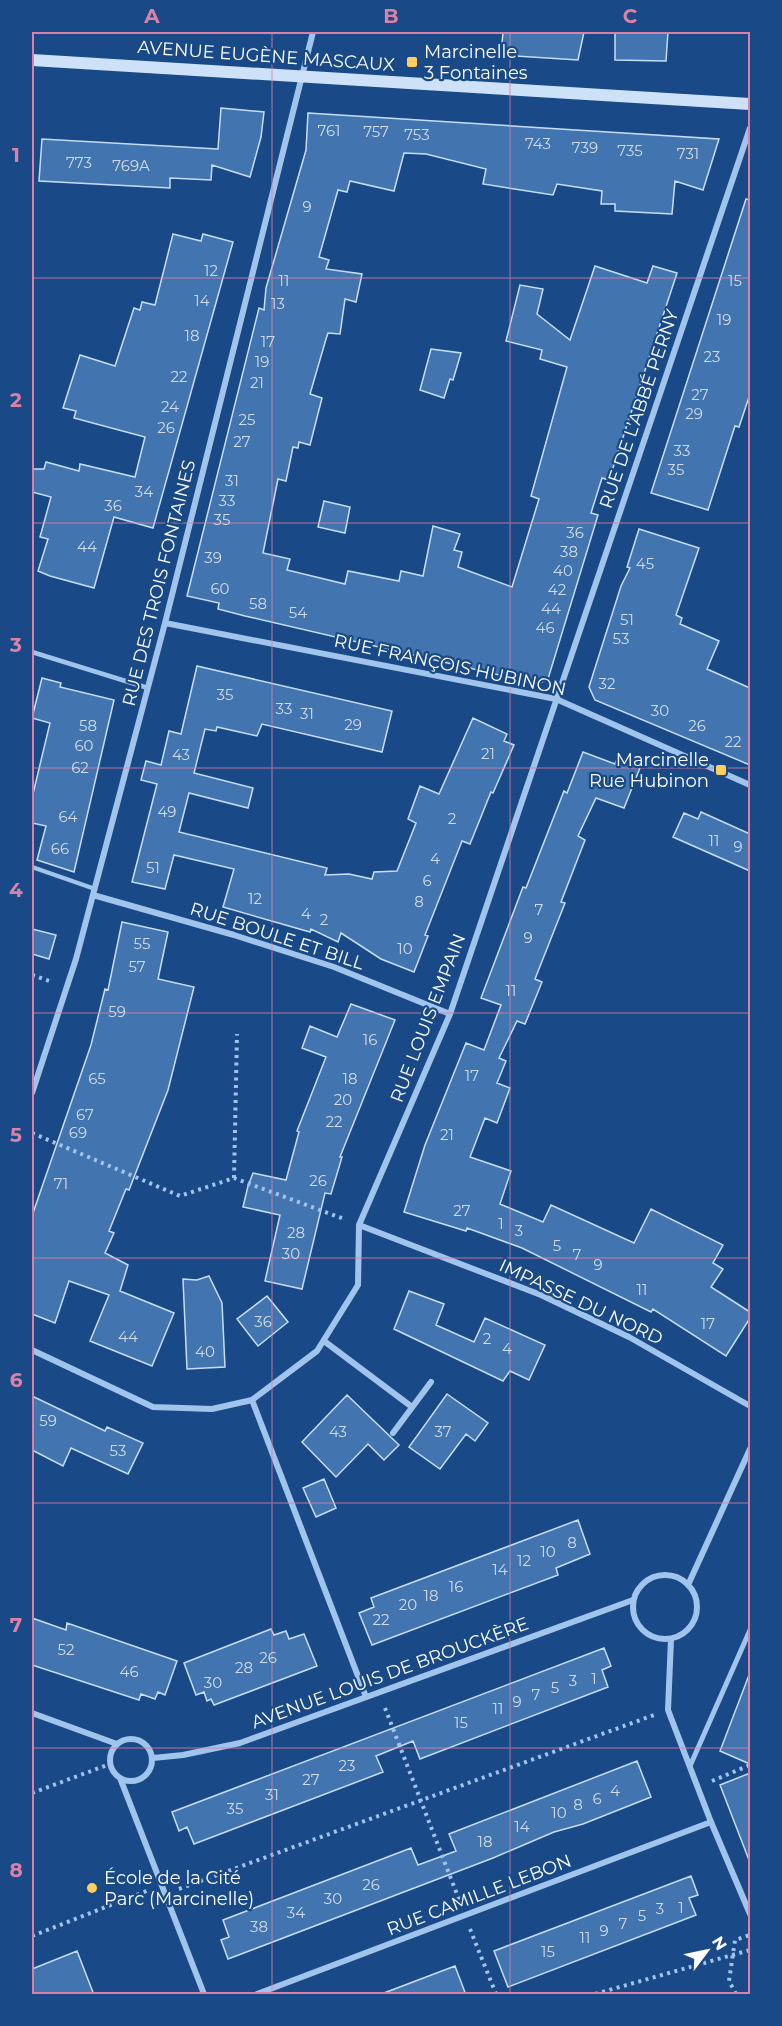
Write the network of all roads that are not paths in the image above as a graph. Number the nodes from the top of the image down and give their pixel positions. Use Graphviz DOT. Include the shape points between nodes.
graph roads {
  1 [pos="313,32"];
  2 [pos="32,60"];
  3 [pos="301,76"];
  4 [pos="750,104"];
  5 [pos="750,128"];
  6 [pos="165,623"];
  7 [pos="32,652"];
  8 [pos="147,688"];
  9 [pos="556,699"];
  10 [pos="750,785"];
  11 [pos="32,867"];
  12 [pos="94,892"];
  13 [pos="450,1014"];
  14 [pos="32,1093"];
  15 [pos="359,1225"];
  16 [pos="324,1341"];
  17 [pos="32,1350"];
  18 [pos="431,1382"];
  19 [pos="252,1400"];
  20 [pos="750,1406"];
  21 [pos="412,1407"];
  22 [pos="393,1433"];
  23 [pos="750,1449"];
  24 [pos="688,1585"];
  25 [pos="633,1600"];
  26 [pos="750,1630"];
  27 [pos="671,1639"];
  28 [pos="366,1698"];
  29 [pos="32,1713"];
  30 [pos="117,1744"];
  31 [pos="153,1758"];
  32 [pos="690,1766"];
  33 [pos="120,1778"];
  34 [pos="711,1822"];
  35 [pos="750,1914"];
  36 [pos="204,1995"];
  37 [pos="257,1995"];
  1 -- 3 [label="street, RUE DES TROIS FONTAINES"];
  2 -- 3 [label="main road, AVENUE EUGÈNE MASCAUX"];
  3 -- 4 [label="main road, AVENUE EUGÈNE MASCAUX"];
  3 -- 6 [label="street, RUE DES TROIS FONTAINES"];
  5 -- 9 [label="street, RUE DE L’ABBÉ PERNY"];
  6 -- 8 [label="street, RUE DES TROIS FONTAINES"];
  6 -- 9 [label="street, RUE FRANÇOIS HUBINON"];
  7 -- 8 [label="lane"];
  8 -- 12 [label="street, RUE DES TROIS FONTAINES"];
  9 -- 10 [label="street, RUE FRANÇOIS HUBINON"];
  9 -- 13 [label="street, RUE LOUIS EMPAIN"];
  11 -- 12 [label="lane"];
  12 -- 13 [label="street, RUE BOULE ET BILL" via="334,967"];
  12 -- 14 [label="street, RUE DES TROIS FONTAINES"];
  13 -- 15 [label="street, RUE LOUIS EMPAIN"];
  15 -- 16 [label="street, RUE LOUIS EMPAIN" via="358,1285"];
  15 -- 20 [label="street, IMPASSE DU NORD" via="541,1295 629,1337"];
  16 -- 19 [label="street, RUE LOUIS EMPAIN" via="317,1351"];
  16 -- 21 [label="street"];
  17 -- 19 [label="street, RUE LOUIS EMPAIN" via="153,1407 212,1409"];
  18 -- 21 [label="street"];
  19 -- 28 [label="street"];
  21 -- 22 [label="street"];
  23 -- 24 [label="street"];
  24 -- 25 [label="street" via="670,1575 651,1578"];
  24 -- 27 [label="street" via="697,1602 697,1612 688,1629"];
  25 -- 27 [label="street" via="635,1621 641,1630 660,1640"];
  25 -- 28 [label="street, AVENUE LOUIS DE BROUCKÈRE"];
  26 -- 32 [label="street"];
  27 -- 32 [label="street" via="668,1710"];
  28 -- 31 [label="street, AVENUE LOUIS DE BROUCKÈRE" via="240,1743"];
  29 -- 30 [label="street"];
  30 -- 31 [label="street" via="125,1739 143,1742"];
  30 -- 33 [label="street" via="110,1764"];
  31 -- 33 [label="street" via="151,1770 142,1779 131,1782"];
  32 -- 34 [label="street"];
  33 -- 36 [label="street"];
  34 -- 35 [label="street"];
  34 -- 37 [label="street, RUE CAMILLE LEBON"];
}
